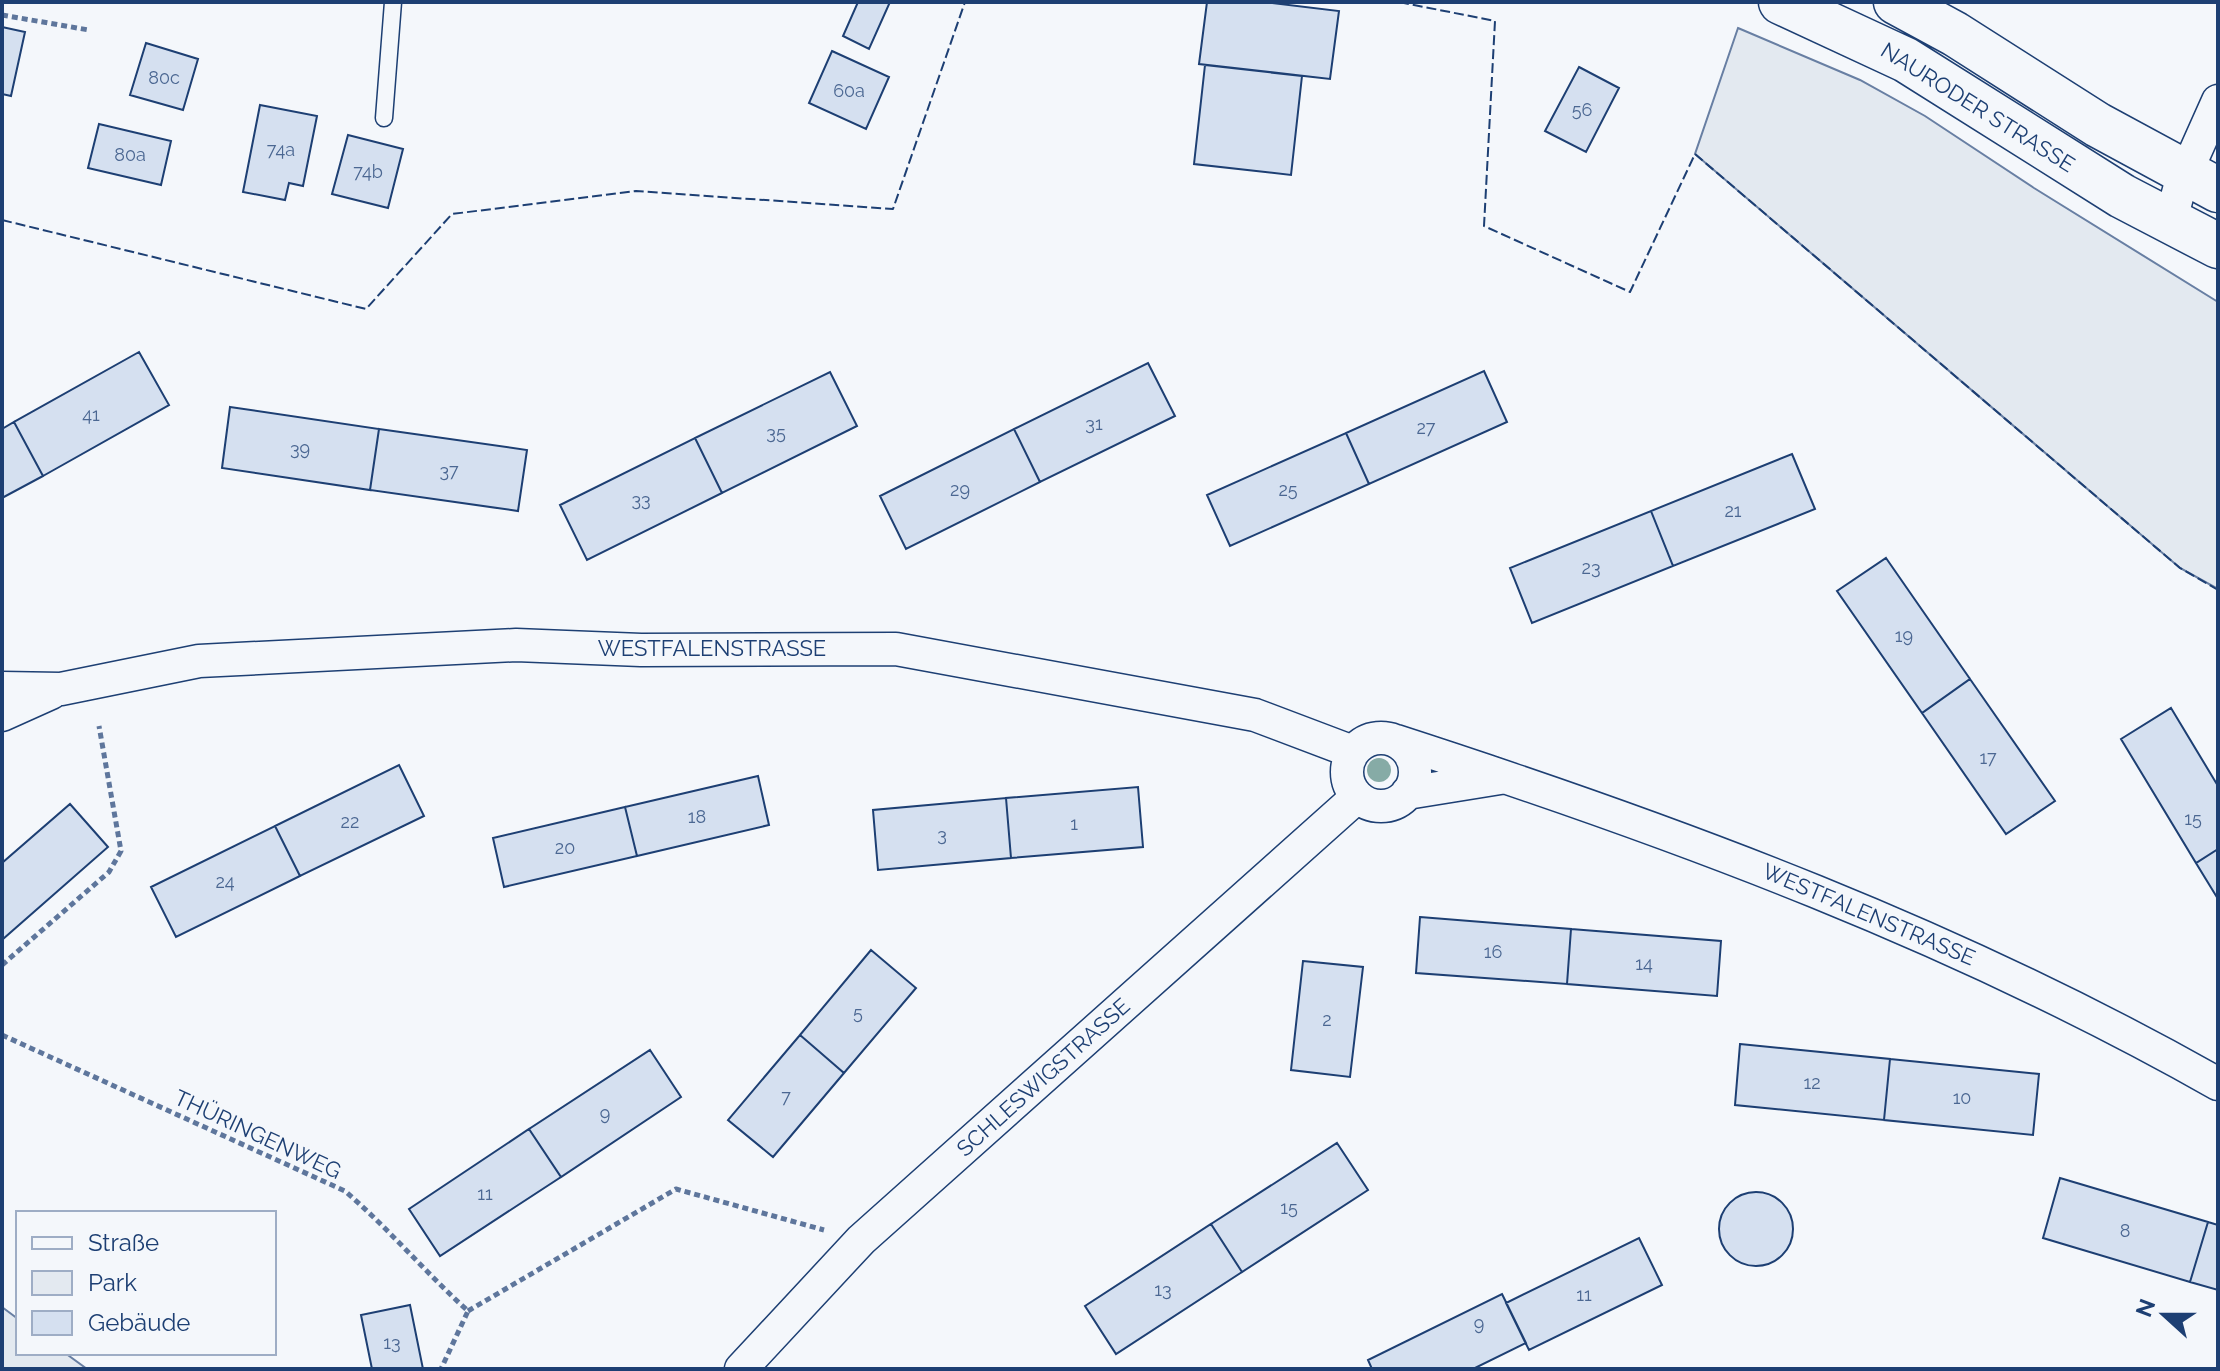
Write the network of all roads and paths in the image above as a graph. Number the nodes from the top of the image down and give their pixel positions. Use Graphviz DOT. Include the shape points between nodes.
graph roads {
  1 [pos="393,2"];
  2 [pos="1781,2"];
  3 [pos="1896,2"];
  4 [pos="2,15"];
  5 [pos="89,30"];
  6 [pos="2218,101"];
  7 [pos="384,118"];
  8 [pos="2207,187"];
  9 [pos="2170,223"];
  10 [pos="2218,246"];
  11 [pos="2,688"];
  12 [pos="61,689"];
  13 [pos="2,715"];
  14 [pos="99,726"];
  15 [pos="1396,741"];
  16 [pos="1353,752"];
  17 [pos="1507,776"];
  18 [pos="1407,793"];
  19 [pos="1357,797"];
  20 [pos="2,965"];
  21 [pos="2,1035"];
  22 [pos="2218,1084"];
  23 [pos="861,1240"];
  24 [pos="468,1311"];
  25 [pos="441,1369"];
  26 [pos="741,1369"];
  1 -- 7 [label="lane"];
  2 -- 9 [label="main road, NAURODER STRASSE" via="1920,68"];
  3 -- 8 [label="main road"];
  4 -- 5 [label="path"];
  6 -- 8 [label="street"];
  8 -- 9 [label="street"];
  9 -- 10 [label="main road, NAURODER STRASSE"];
  11 -- 12 [label="street, WESTFALENSTRASSE"];
  12 -- 13 [label="street, WESTFALENSTRASSE"];
  12 -- 16 [label="street, WESTFALENSTRASSE" via="199,661 516,645 896,649 1255,715"];
  14 -- 20 [label="path" via="121,851 109,872"];
  15 -- 16 [label="street" via="1372,739"];
  15 -- 17 [label="street, WESTFALENSTRASSE"];
  15 -- 18 [label="street" via="1414,764"];
  16 -- 19 [label="street" via="1347,780"];
  17 -- 18 [label="street, WESTFALENSTRASSE"];
  17 -- 22 [label="street, WESTFALENSTRASSE" via="1630,818 1975,958"];
  18 -- 19 [label="street" via="1389,805"];
  19 -- 23 [label="street, SCHLESWIGSTRASSE"];
  21 -- 24 [label="path, THÜRINGENWEG" via="345,1191 388,1227"];
  23 -- 24 [label="path" via="676,1189"];
  23 -- 26 [label="street, SCHLESWIGSTRASSE"];
  24 -- 25 [label="path"];
}
